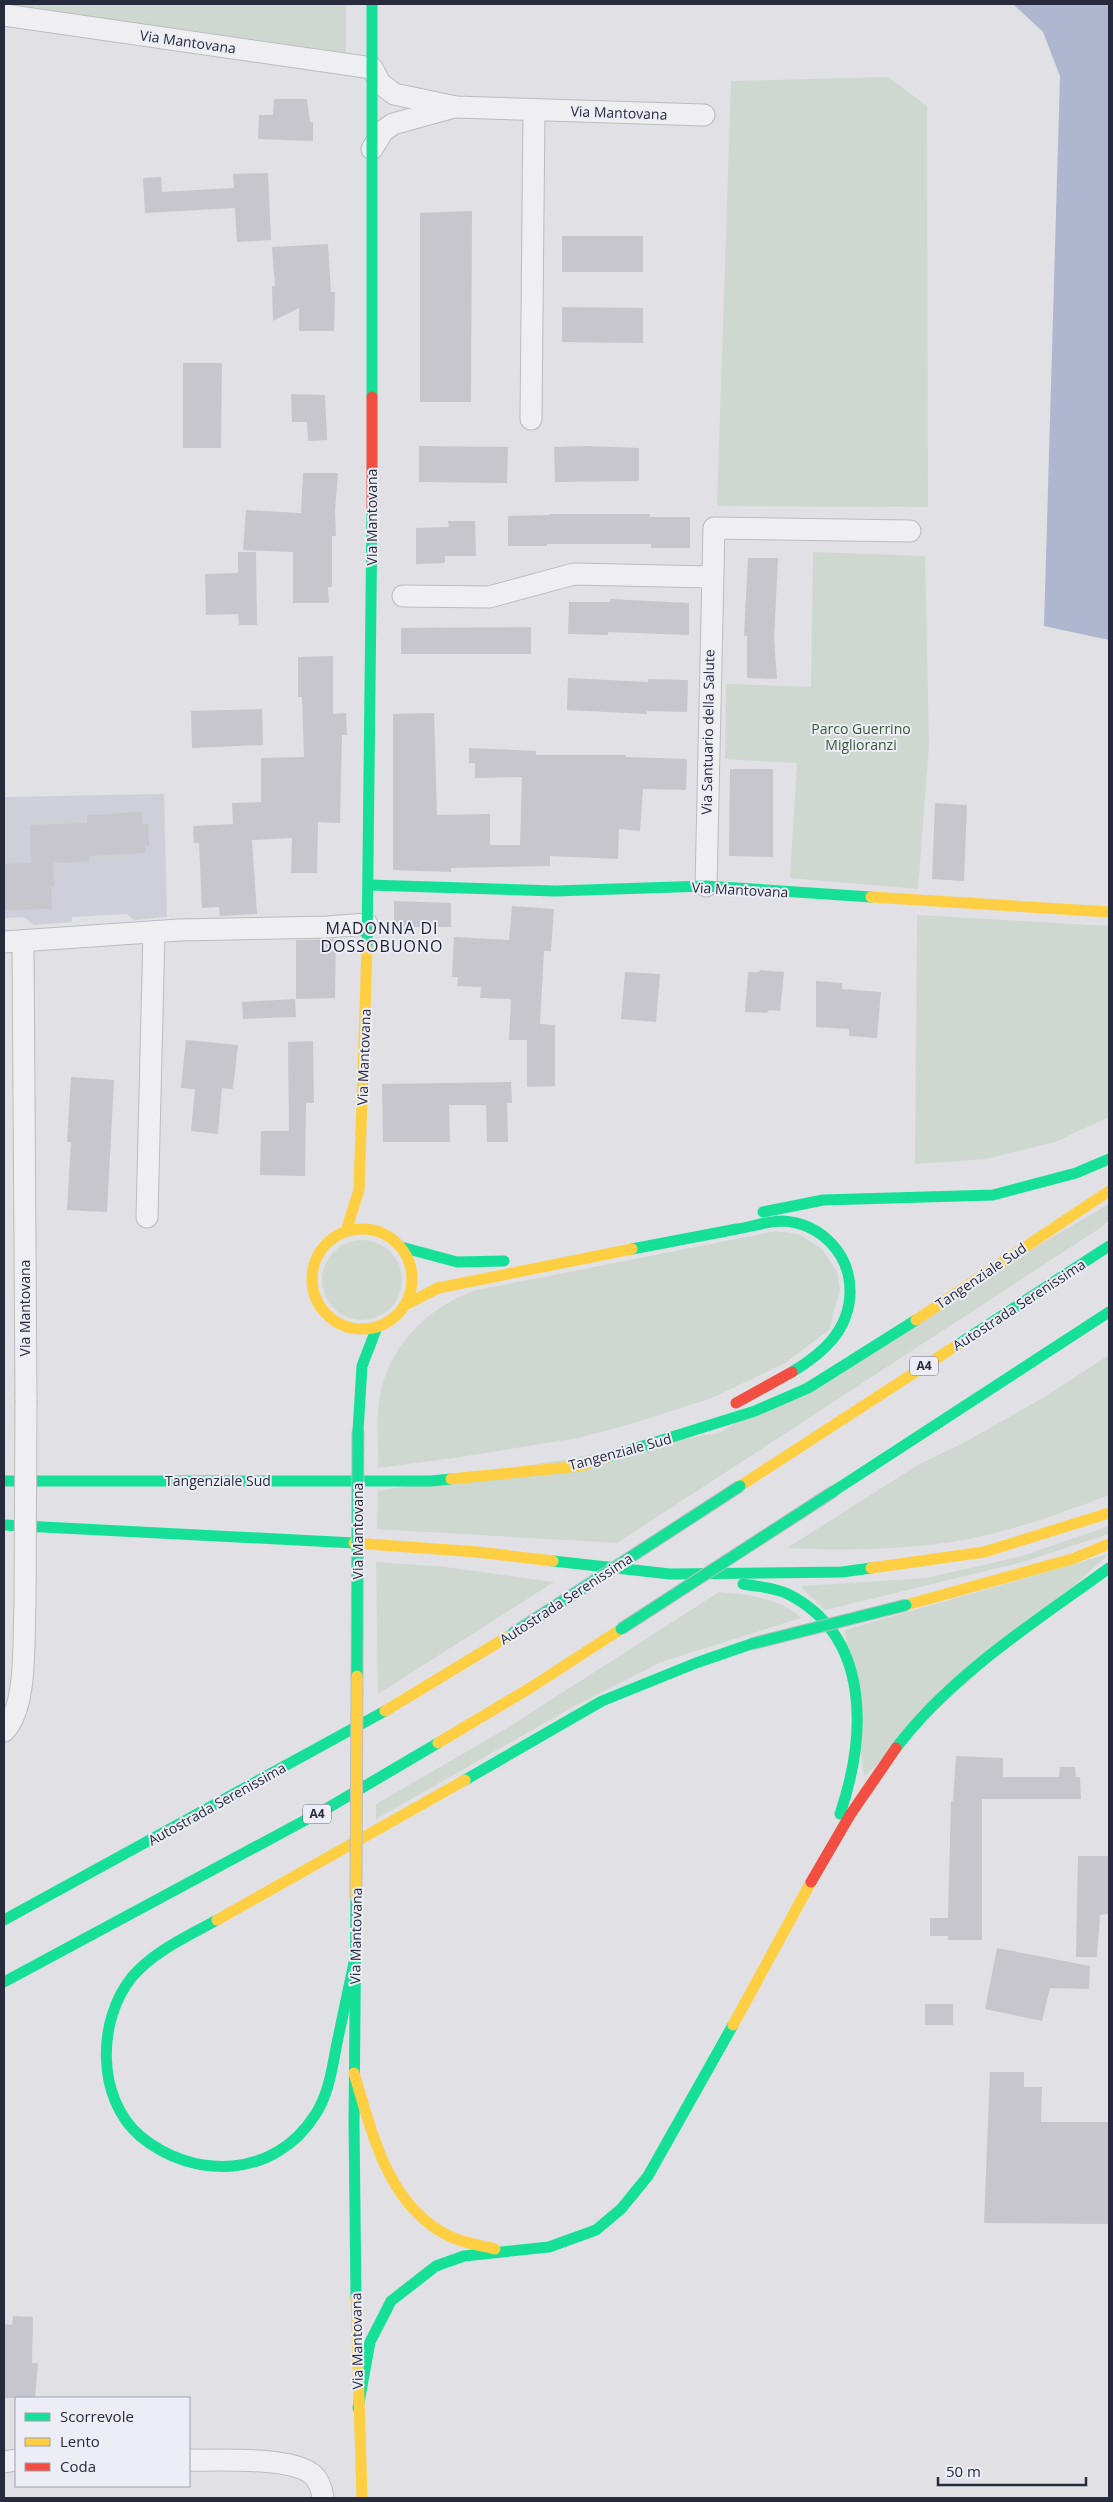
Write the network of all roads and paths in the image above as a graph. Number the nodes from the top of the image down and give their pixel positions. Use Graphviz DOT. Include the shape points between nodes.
graph roads {
  1 [pos="372,4"];
  2 [pos="4,15"];
  3 [pos="372,68"];
  4 [pos="456,107"];
  5 [pos="534,110"];
  6 [pos="704,116"];
  7 [pos="372,149"];
  8 [pos="532,419"];
  9 [pos="910,531"];
  10 [pos="711,577"];
  11 [pos="403,596"];
  12 [pos="369,885"];
  13 [pos="706,886"];
  14 [pos="1109,912"];
  15 [pos="367,924"];
  16 [pos="154,932"];
  17 [pos="13,942"];
  18 [pos="1109,1159"];
  19 [pos="358,1190"];
  20 [pos="1109,1191"];
  21 [pos="745,1215"];
  22 [pos="147,1217"];
  23 [pos="686,1226"];
  24 [pos="370,1229"];
  25 [pos="346,1232"];
  26 [pos="637,1236"];
  27 [pos="1109,1246"];
  28 [pos="401,1247"];
  29 [pos="520,1258"];
  30 [pos="405,1305"];
  31 [pos="1109,1312"];
  32 [pos="342,1326"];
  33 [pos="377,1328"];
  34 [pos="349,1341"];
  35 [pos="355,1357"];
  36 [pos="359,1373"];
  37 [pos="673,1438"];
  38 [pos="4,1481"];
  39 [pos="1109,1513"];
  40 [pos="4,1525"];
  41 [pos="1109,1544"];
  42 [pos="1109,1568"];
  43 [pos="670,1574"];
  44 [pos="4,1731"];
  45 [pos="816,1873"];
  46 [pos="4,1920"];
  47 [pos="355,1958"];
  48 [pos="4,1982"];
  49 [pos="354,2074"];
  50 [pos="506,2252"];
  51 [pos="358,2408"];
  52 [pos="190,2460"];
  53 [pos="323,2498"];
  54 [pos="362,2498"];
  1 -- 3 [label="main road, Via Mantovana"];
  2 -- 3 [label="street, Via Mantovana"];
  3 -- 4 [label="street, Via Mantovana" via="380,83 394,94"];
  3 -- 7 [label="main road, Via Mantovana"];
  4 -- 5 [label="street, Via Mantovana"];
  4 -- 7 [label="street, Via Mantovana" via="393,124 383,131"];
  5 -- 6 [label="street, Via Mantovana"];
  5 -- 8 [label="street"];
  7 -- 12 [label="main road, Via Mantovana"];
  9 -- 10 [label="street, Via Santuario della Salute" via="714,528"];
  10 -- 11 [label="street" via="574,574 489,597"];
  10 -- 13 [label="street, Via Santuario della Salute"];
  12 -- 13 [label="main road, Via Mantovana" via="555,891"];
  12 -- 15 [label="main road, Via Mantovana"];
  13 -- 14 [label="main road, Via Mantovana"];
  15 -- 16 [label="street, Via Mantovana"];
  15 -- 19 [label="main road, Via Mantovana"];
  16 -- 17 [label="street, Via Mantovana"];
  16 -- 22 [label="street"];
  17 -- 44 [label="street, Via Mantovana, bridge" via="26,1400 25,1606 20,1693 11,1724"];
  18 -- 21 [label="main road" via="1076,1173 993,1195 823,1200"];
  19 -- 24 [label="main road, Via Mantovana"];
  19 -- 25 [label="main road, Via Mantovana"];
  20 -- 37 [label="main road, Tangenziale Sud" via="870,1351 808,1388 755,1411"];
  23 -- 26 [label="main road"];
  24 -- 25 [label="main road"];
  24 -- 28 [label="main road" via="381,1232"];
  25 -- 32 [label="main road" via="330,1241 318,1254 312,1278 312,1290 323,1311"];
  27 -- 46 [label="main road, Autostrada Serenissima / A4, bridge" via="512,1634 377,1716"];
  28 -- 29 [label="main road" via="456,1262 500,1262"];
  28 -- 30 [label="main road" via="408,1257 412,1275"];
  30 -- 33 [label="main road" via="398,1315"];
  30 -- 37 [label="main road" via="438,1288 772,1222 781,1221 815,1230 835,1247 850,1274 849,1309 840,1331 826,1347 803,1364"];
  31 -- 48 [label="main road, A4, bridge" via="530,1688 326,1809"];
  32 -- 33 [label="main road"];
  32 -- 34 [label="main road"];
  33 -- 36 [label="main road, Via Mantovana" via="366,1348"];
  35 -- 36 [label="main road, Via Mantovana"];
  36 -- 47 [label="main road, Via Mantovana, bridge"];
  37 -- 38 [label="main road, Tangenziale Sud" via="580,1466 431,1481"];
  39 -- 43 [label="main road" via="984,1552 842,1572"];
  40 -- 43 [label="main road" via="477,1552"];
  41 -- 47 [label="main road, bridge" via="1072,1559 751,1644 602,1701 306,1872 166,1948 133,1976 116,2001 108,2026 105,2057 121,2112 139,2135 170,2156 187,2162 204,2167 236,2166 267,2158 292,2141 310,2122 327,2092"];
  42 -- 45 [label="main road" via="942,1697 899,1744 874,1778"];
  43 -- 45 [label="main road" via="787,1594 813,1610 838,1637 850,1664 854,1688 857,1724 854,1768 837,1823"];
  45 -- 50 [label="main road" via="652,2169 621,2208 596,2230 577,2238 549,2247"];
  47 -- 49 [label="main road, Via Mantovana"];
  49 -- 50 [label="main road" via="388,2173 413,2212 447,2235"];
  49 -- 51 [label="main road, Via Mantovana"];
  50 -- 51 [label="main road" via="464,2256 436,2266 391,2301 370,2342"];
  51 -- 54 [label="main road, Via Mantovana"];
  52 -- 53 [label="street" via="278,2462 297,2467 312,2474 322,2488"];
}
